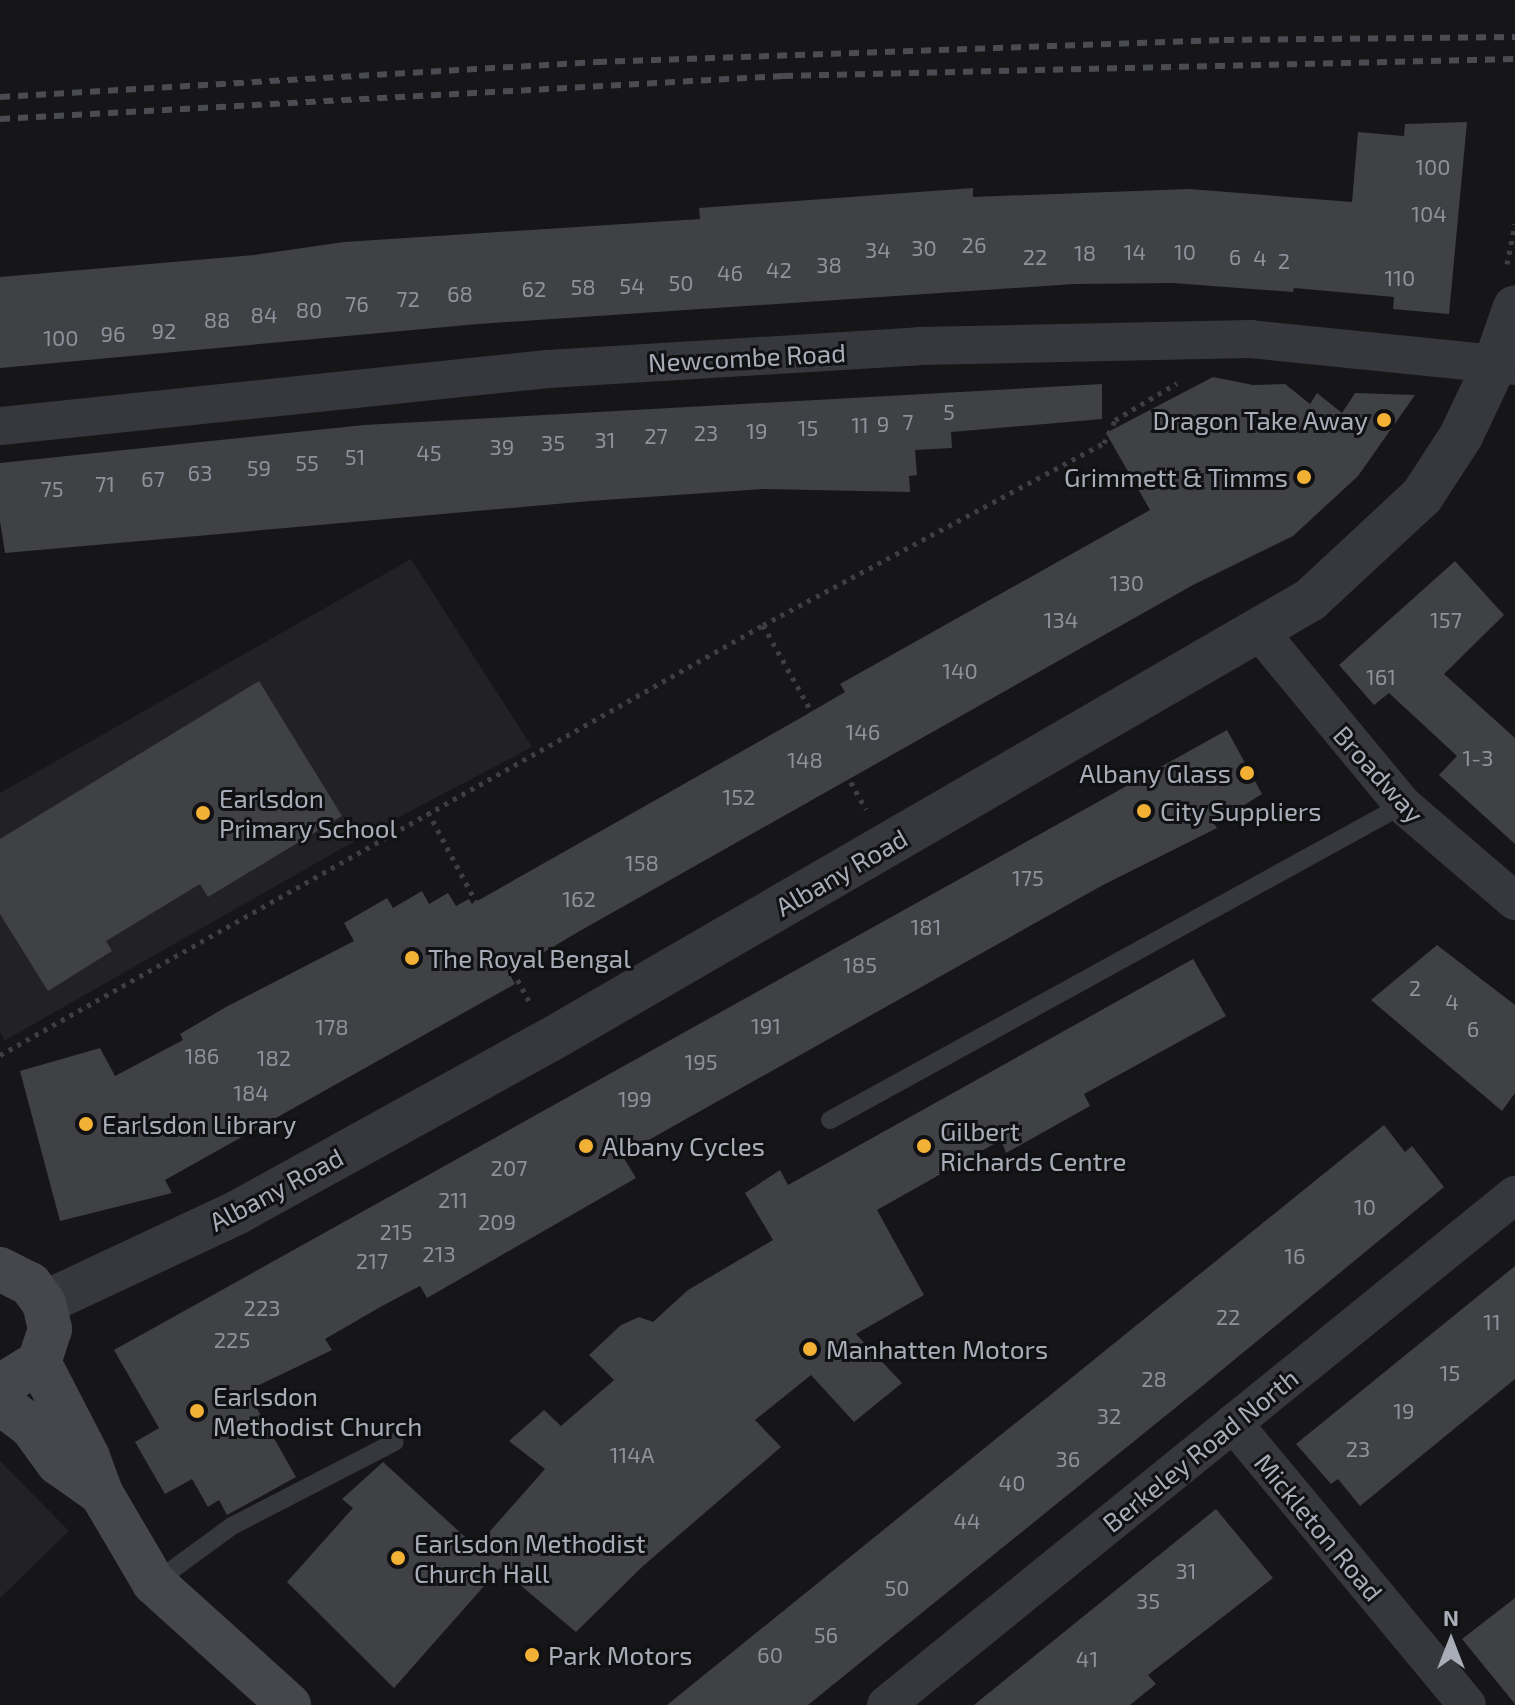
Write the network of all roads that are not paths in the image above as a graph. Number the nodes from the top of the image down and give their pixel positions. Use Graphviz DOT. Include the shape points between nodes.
graph roads {
  1 [pos="1515,307"];
  2 [pos="1505,365"];
  3 [pos="0,426"];
  4 [pos="1259,631"];
  5 [pos="1403,805"];
  6 [pos="1515,901"];
  7 [pos="830,1120"];
  8 [pos="1515,1195"];
  9 [pos="0,1269"];
  10 [pos="44,1303"];
  11 [pos="39,1362"];
  12 [pos="0,1386"];
  13 [pos="0,1403"];
  14 [pos="1233,1423"];
  15 [pos="395,1442"];
  16 [pos="101,1493"];
  17 [pos="154,1583"];
  18 [pos="289,1705"];
  19 [pos="886,1705"];
  20 [pos="1467,1705"];
  1 -- 2 [label="street, Albany Road"];
  2 -- 3 [label="street, Newcombe Road" via="1250,339 919,346 548,369"];
  2 -- 4 [label="street, Albany Road" via="1422,496 1310,600"];
  4 -- 5 [label="street, Broadway"];
  4 -- 10 [label="street, Albany Road" via="550,1040 238,1212"];
  5 -- 6 [label="street, Broadway"];
  5 -- 7 [label="lane"];
  8 -- 14 [label="street, Berkeley Road North"];
  9 -- 10 [label="main road" via="30,1284"];
  10 -- 11 [label="main road" via="50,1329"];
  11 -- 12 [label="main road"];
  11 -- 16 [label="main road"];
  13 -- 16 [label="main road" via="31,1426 58,1463"];
  14 -- 19 [label="street, Berkeley Road North"];
  14 -- 20 [label="street, Mickleton Road"];
  15 -- 17 [label="lane" via="232,1526"];
  16 -- 17 [label="main road"];
  17 -- 18 [label="main road"];
}
